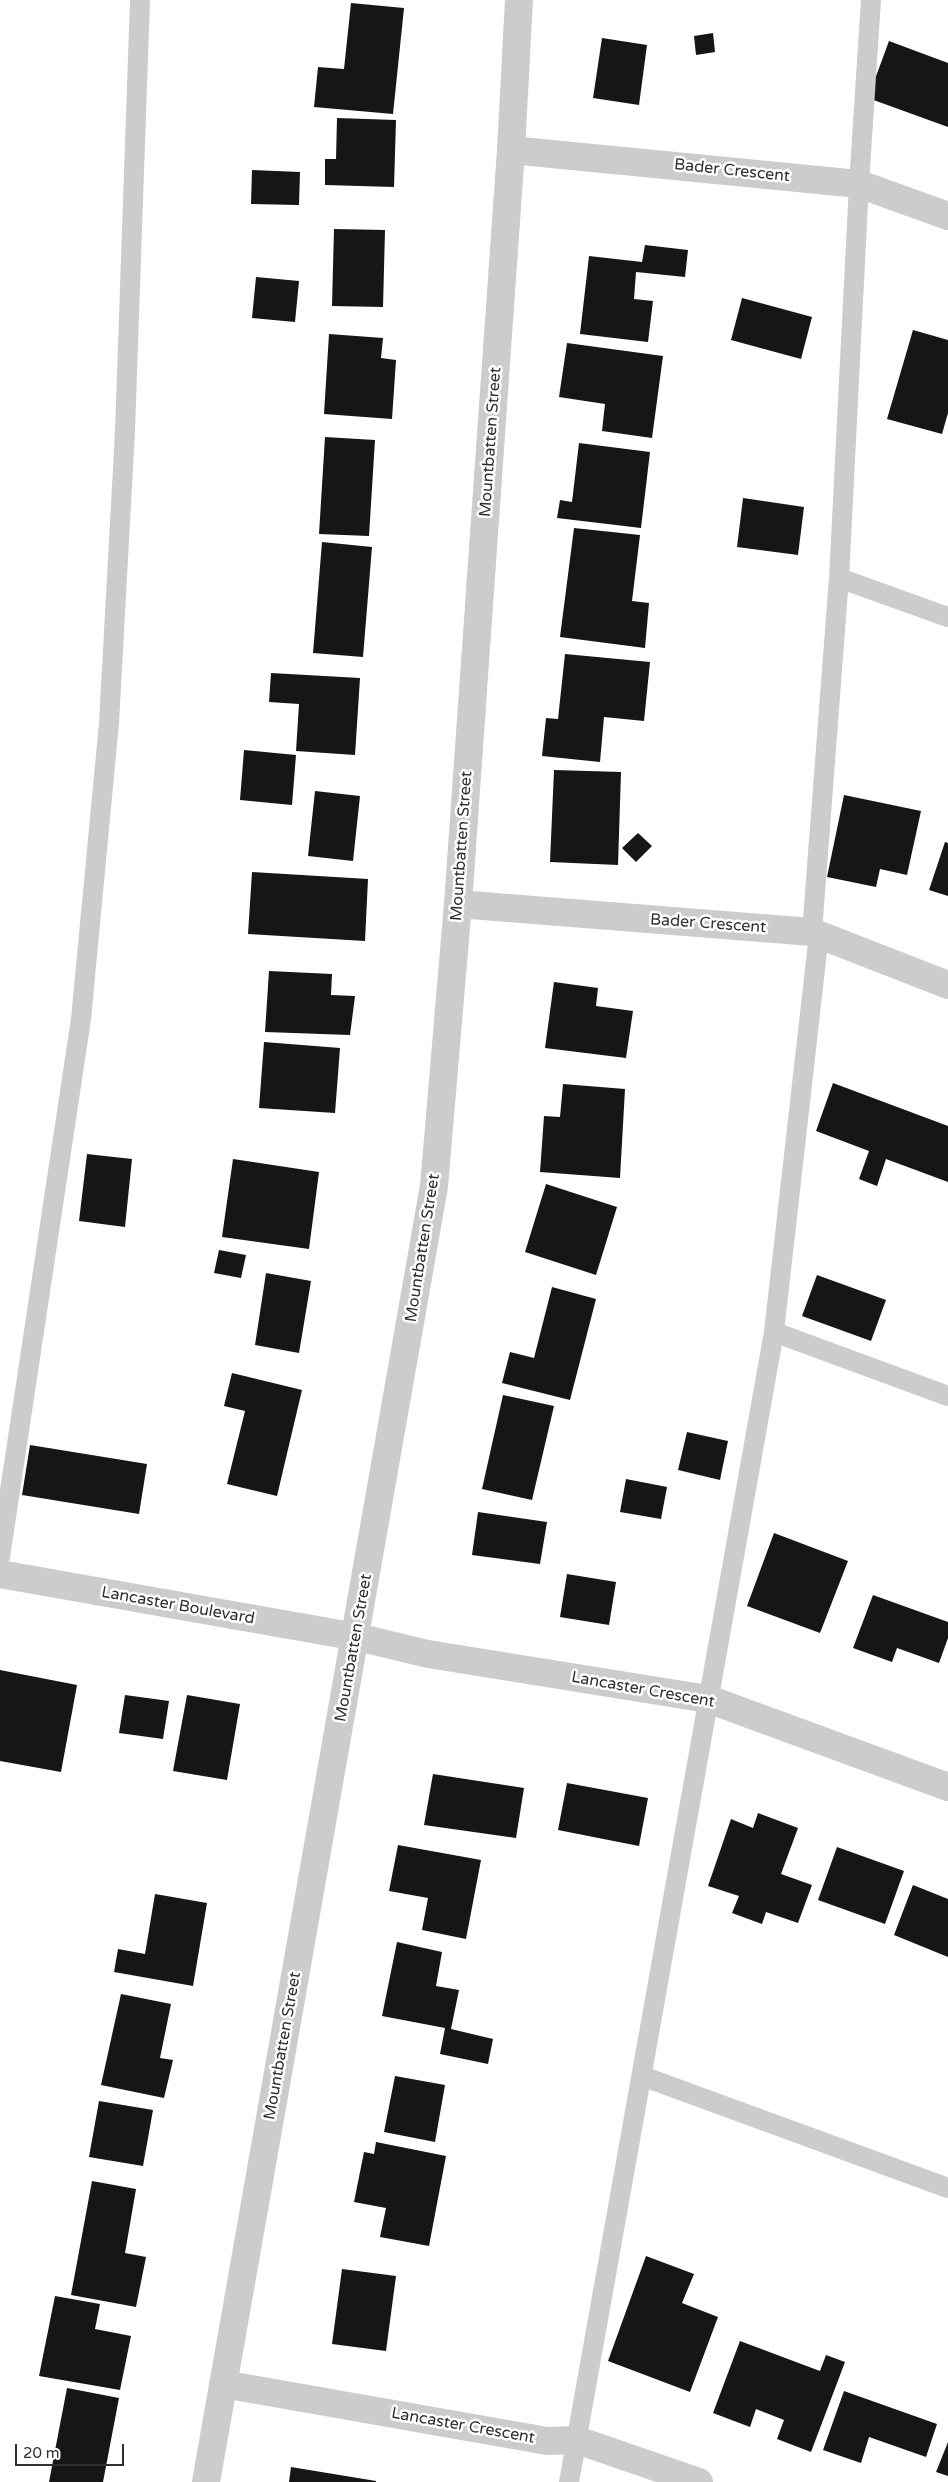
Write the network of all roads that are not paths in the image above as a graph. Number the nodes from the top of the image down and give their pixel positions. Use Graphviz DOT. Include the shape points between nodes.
graph roads {
  1 [pos="140,0"];
  2 [pos="519,0"];
  3 [pos="871,0"];
  4 [pos="511,150"];
  5 [pos="859,184"];
  6 [pos="948,216"];
  7 [pos="840,578"];
  8 [pos="948,617"];
  9 [pos="458,904"];
  10 [pos="816,933"];
  11 [pos="948,985"];
  12 [pos="774,1332"];
  13 [pos="948,1396"];
  14 [pos="0,1557"];
  15 [pos="0,1574"];
  16 [pos="357,1637"];
  17 [pos="708,1699"];
  18 [pos="948,1787"];
  19 [pos="642,2076"];
  20 [pos="948,2188"];
  21 [pos="223,2384"];
  22 [pos="577,2440"];
  23 [pos="206,2482"];
  24 [pos="569,2482"];
  25 [pos="698,2482"];
  1 -- 14 [label="lane" via="125,431 109,723 81,1019"];
  2 -- 4 [label="street, Mountbatten Street"];
  3 -- 5 [label="lane"];
  4 -- 5 [label="street, Bader Crescent"];
  4 -- 9 [label="street, Mountbatten Street"];
  5 -- 6 [label="street, Bader Crescent"];
  5 -- 7 [label="lane"];
  7 -- 8 [label="lane"];
  7 -- 10 [label="lane"];
  9 -- 10 [label="street, Bader Crescent"];
  9 -- 16 [label="street, Mountbatten Street" via="434,1186"];
  10 -- 11 [label="street, Bader Crescent"];
  10 -- 12 [label="lane"];
  12 -- 13 [label="lane"];
  12 -- 17 [label="lane"];
  15 -- 16 [label="street, Lancaster Boulevard"];
  16 -- 17 [label="street, Lancaster Crescent" via="428,1654"];
  16 -- 21 [label="street, Mountbatten Street"];
  17 -- 18 [label="street, Lancaster Crescent"];
  17 -- 19 [label="lane"];
  19 -- 20 [label="lane"];
  19 -- 22 [label="lane"];
  21 -- 22 [label="street, Lancaster Crescent" via="548,2441"];
  21 -- 23 [label="street, Mountbatten Street"];
  22 -- 24 [label="lane"];
  22 -- 25 [label="street, Lancaster Crescent"];
}
